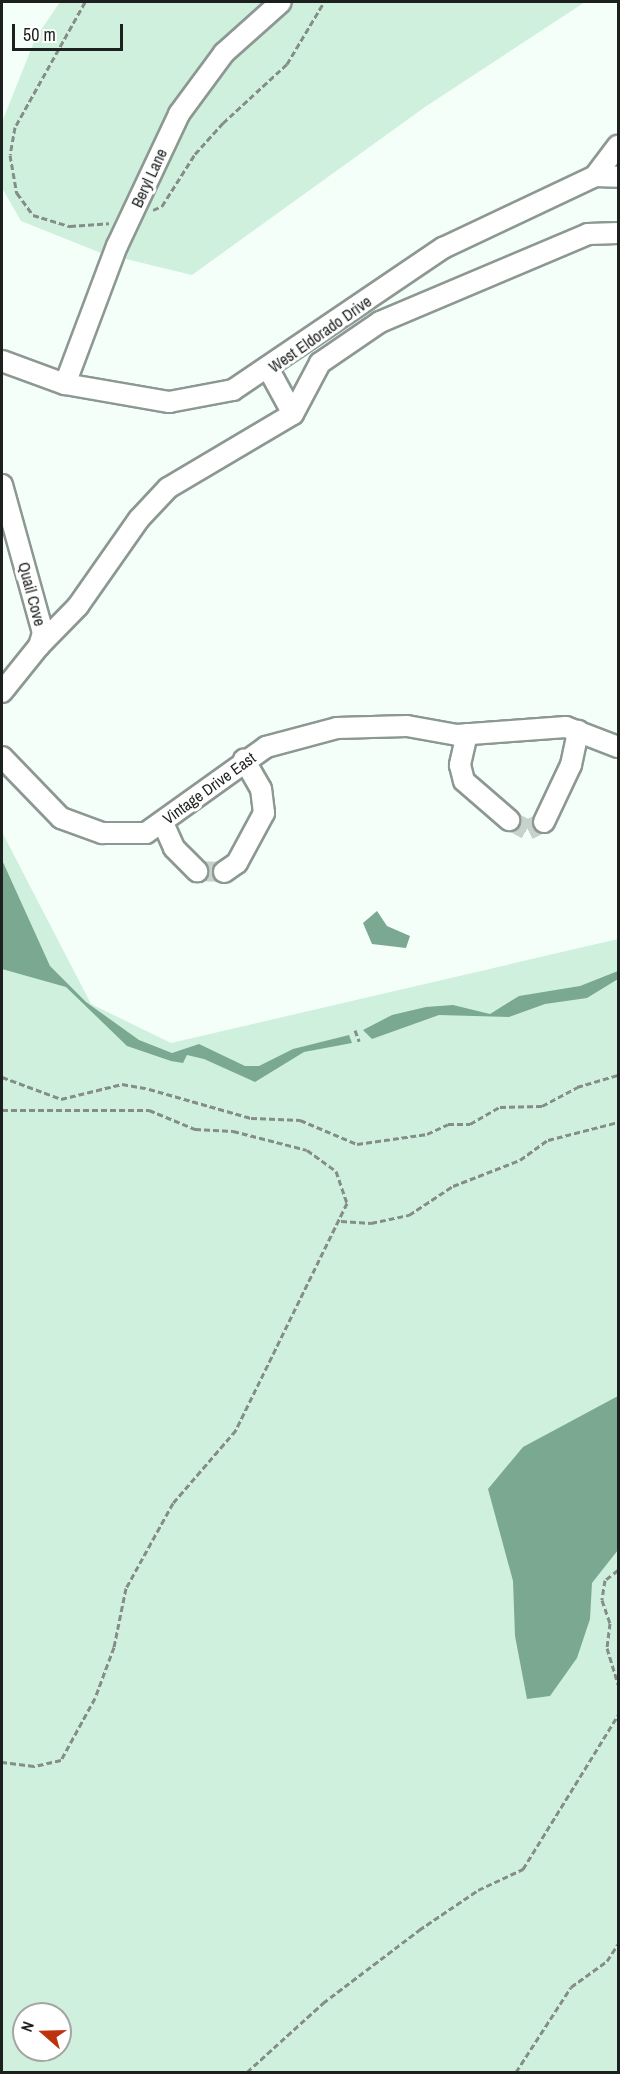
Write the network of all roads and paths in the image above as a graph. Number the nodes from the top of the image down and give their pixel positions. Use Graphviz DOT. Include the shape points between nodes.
graph roads {
  1 [pos="85,2"];
  2 [pos="281,2"];
  3 [pos="324,2"];
  4 [pos="618,146"];
  5 [pos="595,176"];
  6 [pos="618,177"];
  7 [pos="129,220"];
  8 [pos="618,233"];
  9 [pos="2,361"];
  10 [pos="269,370"];
  11 [pos="65,384"];
  12 [pos="293,414"];
  13 [pos="2,485"];
  14 [pos="39,646"];
  15 [pos="2,692"];
  16 [pos="578,731"];
  17 [pos="467,735"];
  18 [pos="618,747"];
  19 [pos="2,757"];
  20 [pos="244,760"];
  21 [pos="509,820"];
  22 [pos="544,822"];
  23 [pos="163,823"];
  24 [pos="197,871"];
  25 [pos="224,872"];
  26 [pos="355,1030"];
  27 [pos="359,1041"];
  28 [pos="618,1075"];
  29 [pos="2,1077"];
  30 [pos="2,1110"];
  31 [pos="618,1122"];
  32 [pos="341,1221"];
  33 [pos="618,1570"];
  34 [pos="618,1684"];
  35 [pos="618,1716"];
  36 [pos="2,1762"];
  37 [pos="618,1944"];
  38 [pos="246,2073"];
  39 [pos="516,2073"];
  1 -- 7 [label="path" via="15,127 10,156 17,193 33,215 46,221 92,228"];
  2 -- 7 [label="street, Beryl Lane" via="224,53 179,114"];
  3 -- 7 [label="path" via="287,64 195,154 162,206"];
  4 -- 5 [label="street"];
  5 -- 6 [label="street, West Eldorado Drive"];
  5 -- 10 [label="street, West Eldorado Drive" via="443,248"];
  7 -- 11 [label="street, Beryl Lane"];
  8 -- 12 [label="street" via="588,234 380,322 320,363"];
  9 -- 11 [label="street, West Eldorado Drive"];
  10 -- 11 [label="street, West Eldorado Drive" via="233,390 169,402"];
  10 -- 12 [label="street"];
  12 -- 14 [label="street" via="168,488 139,519 78,606"];
  13 -- 14 [label="street, Quail Cove" via="42,620"];
  14 -- 15 [label="street, Quail Cove"];
  16 -- 17 [label="street, Vintage Drive East" via="566,727"];
  16 -- 18 [label="street, Vintage Drive East"];
  16 -- 22 [label="street" via="572,765"];
  17 -- 20 [label="street, Vintage Drive East" via="407,726 337,728 266,747"];
  17 -- 21 [label="street" via="460,765 464,781"];
  19 -- 23 [label="street, Vintage Drive East" via="61,818 102,833 146,833"];
  20 -- 23 [label="street, Vintage Drive East"];
  20 -- 25 [label="street" via="261,789 264,813 237,863"];
  23 -- 24 [label="street" via="174,848"];
  26 -- 27 [label="path"];
  28 -- 29 [label="path" via="577,1087 542,1106 500,1107 470,1124 448,1124 427,1134 357,1144 300,1120 251,1118 149,1089 122,1084 61,1099"];
  30 -- 32 [label="path" via="149,1110 195,1130 233,1131 307,1150 336,1171 347,1203"];
  31 -- 32 [label="path" via="548,1140 520,1160 453,1186 409,1215 371,1223"];
  32 -- 36 [label="path" via="300,1294 236,1430 173,1503 126,1588 114,1647 95,1698 61,1760 34,1766"];
  33 -- 34 [label="path" via="605,1581 602,1600 610,1623 607,1648"];
  35 -- 38 [label="path" via="523,1869 478,1890 419,1930 323,2003"];
  37 -- 39 [label="path" via="607,1961 571,1987"];
}
